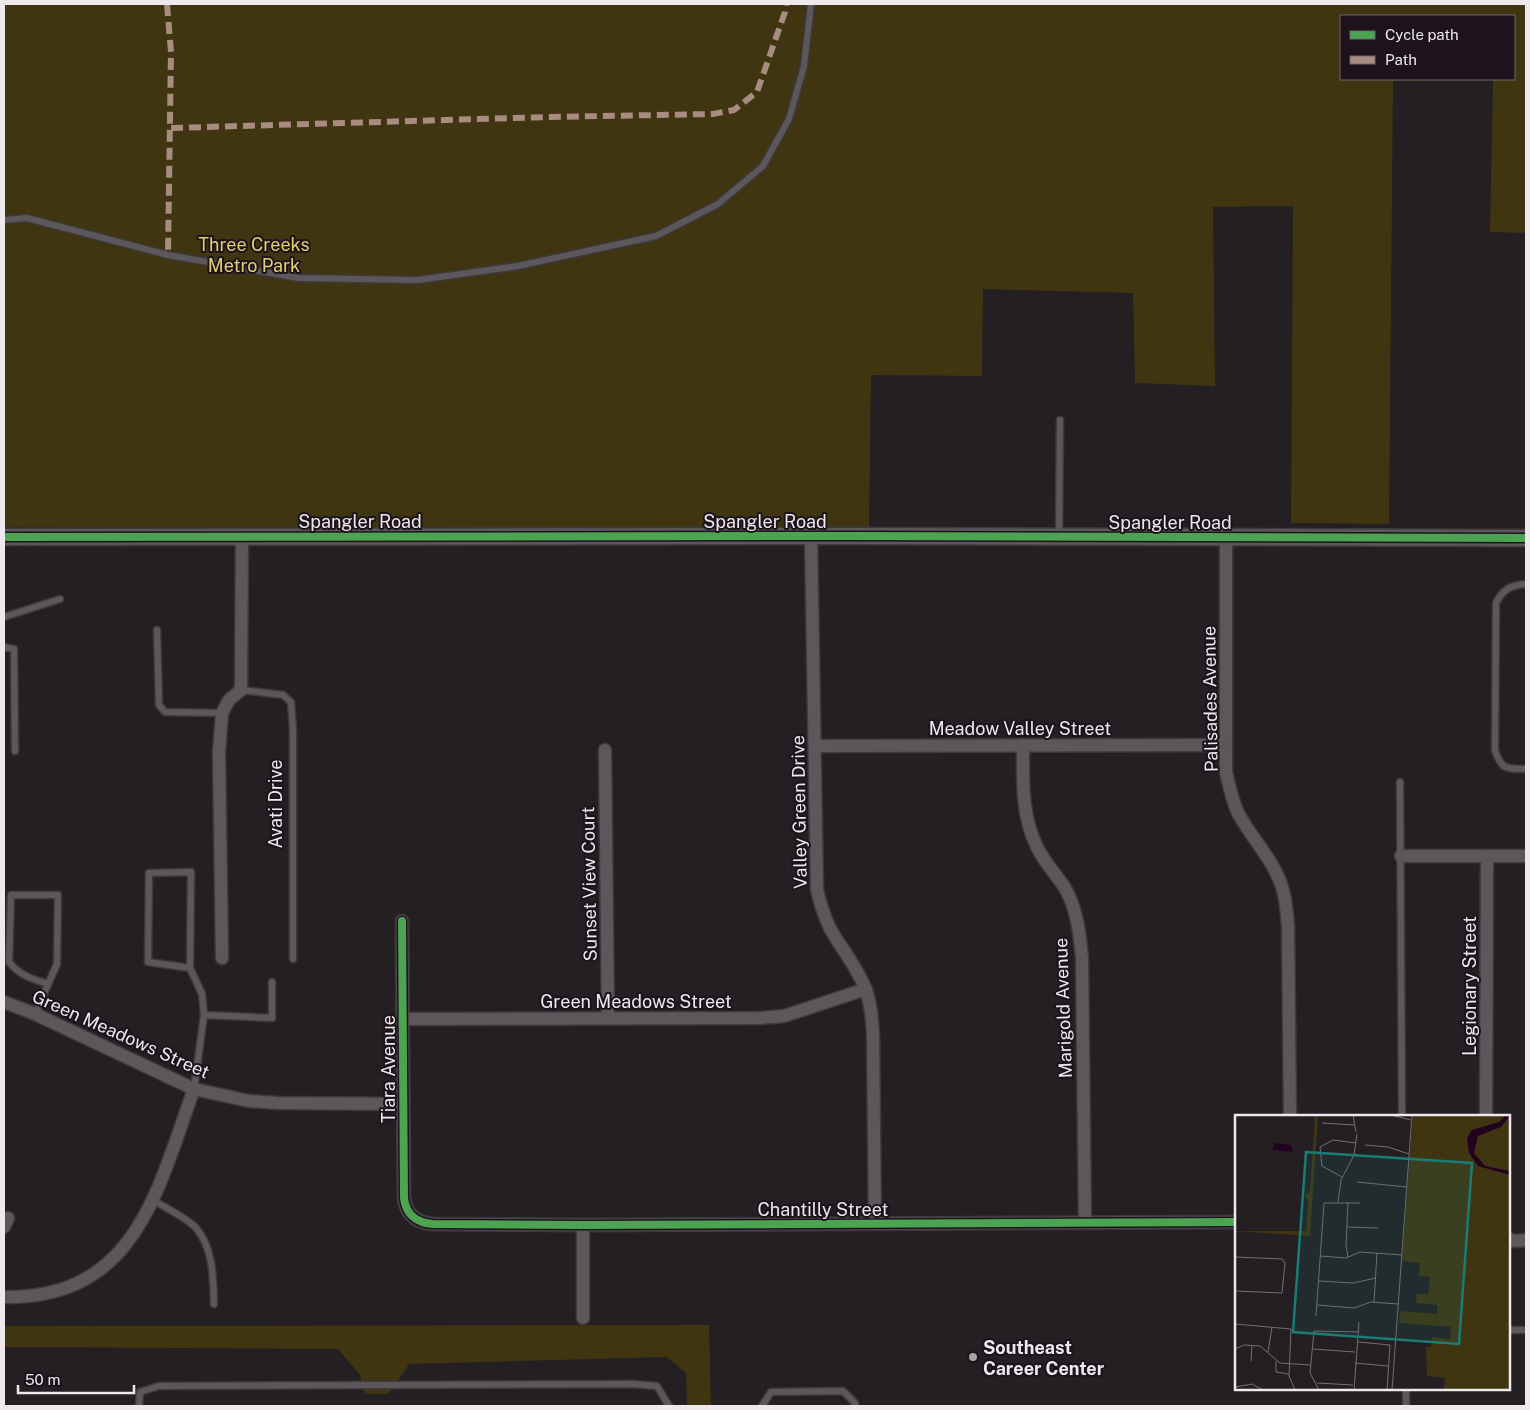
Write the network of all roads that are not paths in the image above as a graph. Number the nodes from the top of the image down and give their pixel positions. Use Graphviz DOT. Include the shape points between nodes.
graph roads {
  1 [pos="811,4"];
  2 [pos="4,220"];
  3 [pos="1060,420"];
  4 [pos="811,536"];
  5 [pos="1059,536"];
  6 [pos="4,537"];
  7 [pos="242,537"];
  8 [pos="1226,537"];
  9 [pos="1526,538"];
  10 [pos="1526,584"];
  11 [pos="60,599"];
  12 [pos="4,617"];
  13 [pos="157,630"];
  14 [pos="4,647"];
  15 [pos="241,690"];
  16 [pos="222,714"];
  17 [pos="1023,745"];
  18 [pos="1226,745"];
  19 [pos="815,746"];
  20 [pos="605,750"];
  21 [pos="15,751"];
  22 [pos="1526,769"];
  23 [pos="1400,782"];
  24 [pos="1401,856"];
  25 [pos="1487,856"];
  26 [pos="1526,856"];
  27 [pos="402,921"];
  28 [pos="222,958"];
  29 [pos="293,959"];
  30 [pos="190,968"];
  31 [pos="272,982"];
  32 [pos="48,984"];
  33 [pos="866,989"];
  34 [pos="4,1002"];
  35 [pos="35,1014"];
  36 [pos="204,1015"];
  37 [pos="608,1018"];
  38 [pos="403,1019"];
  39 [pos="194,1089"];
  40 [pos="403,1104"];
  41 [pos="1290,1115"];
  42 [pos="1402,1115"];
  43 [pos="1486,1115"];
  44 [pos="153,1200"];
  45 [pos="411,1215"];
  46 [pos="1235,1222"];
  47 [pos="875,1223"];
  48 [pos="1085,1223"];
  49 [pos="583,1225"];
  50 [pos="1510,1239"];
  51 [pos="1526,1240"];
  52 [pos="4,1297"];
  53 [pos="214,1304"];
  54 [pos="583,1318"];
  55 [pos="1510,1330"];
  56 [pos="1526,1330"];
  57 [pos="1406,1390"];
  58 [pos="140,1406"];
  59 [pos="669,1406"];
  60 [pos="762,1406"];
  61 [pos="855,1406"];
  62 [pos="1406,1406"];
  1 -- 2 [label="lane" via="804,66 789,119 763,166 718,204 656,236 518,266 418,280 299,278 168,255 27,218"];
  3 -- 5 [label="lane"];
  4 -- 5 [label="street, Spangler Road"];
  4 -- 7 [label="street, Spangler Road"];
  4 -- 19 [label="street, Valley Green Drive"];
  5 -- 8 [label="street, Spangler Road"];
  6 -- 7 [label="street, Spangler Road"];
  7 -- 15 [label="street"];
  8 -- 9 [label="street, Spangler Road"];
  8 -- 18 [label="street, Palisades Avenue"];
  10 -- 22 [label="lane" via="1510,586 1496,603 1495,750 1498,762 1507,769"];
  11 -- 12 [label="lane"];
  13 -- 16 [label="lane" via="159,705 165,712"];
  14 -- 21 [label="lane" via="14,649"];
  15 -- 16 [label="street" via="229,700"];
  15 -- 29 [label="lane, Avati Drive" via="283,695 291,702"];
  16 -- 28 [label="street" via="219,752"];
  17 -- 18 [label="street, Meadow Valley Street"];
  17 -- 19 [label="street, Meadow Valley Street"];
  17 -- 48 [label="street, Marigold Avenue" via="1027,819 1037,848 1073,907 1079,934 1082,958"];
  18 -- 41 [label="street, Palisades Avenue" via="1226,772 1231,795 1238,813 1276,872 1286,907"];
  19 -- 33 [label="street, Valley Green Drive" via="816,890 834,936"];
  20 -- 37 [label="street, Sunset View Court"];
  23 -- 24 [label="lane"];
  24 -- 25 [label="street"];
  24 -- 42 [label="lane"];
  25 -- 26 [label="street"];
  25 -- 43 [label="street, Legionary Street"];
  27 -- 38 [label="street, Tiara Avenue"];
  30 -- 30 [label="lane" via="191,872 149,873 148,962"];
  30 -- 36 [label="lane" via="202,994"];
  31 -- 36 [label="lane" via="272,1018"];
  32 -- 32 [label="lane" via="57,964 58,895 11,895 9,962 24,976"];
  32 -- 35 [label="lane"];
  33 -- 37 [label="street, Green Meadows Street" via="784,1016"];
  33 -- 47 [label="street, Valley Green Drive" via="873,1034"];
  34 -- 35 [label="street, Green Meadows Street"];
  35 -- 39 [label="street, Green Meadows Street"];
  36 -- 39 [label="lane"];
  37 -- 38 [label="street, Green Meadows Street"];
  38 -- 40 [label="street, Tiara Avenue"];
  39 -- 40 [label="street, Green Meadows Street" via="278,1104"];
  39 -- 44 [label="street"];
  40 -- 45 [label="street, Tiara Avenue" via="404,1198"];
  44 -- 52 [label="street" via="122,1249 98,1272 84,1281 51,1293"];
  44 -- 53 [label="lane" via="196,1228 212,1263"];
  45 -- 49 [label="street, Chantilly Street" via="421,1222 434,1224"];
  46 -- 48 [label="street, Chantilly Street"];
  47 -- 48 [label="street, Chantilly Street"];
  47 -- 49 [label="street, Chantilly Street"];
  49 -- 54 [label="street"];
  50 -- 51 [label="street"];
  55 -- 56 [label="lane"];
  57 -- 62 [label="lane"];
  58 -- 59 [label="lane" via="140,1392 159,1386 623,1384 657,1386"];
  60 -- 61 [label="lane" via="771,1392 843,1391"];
}
